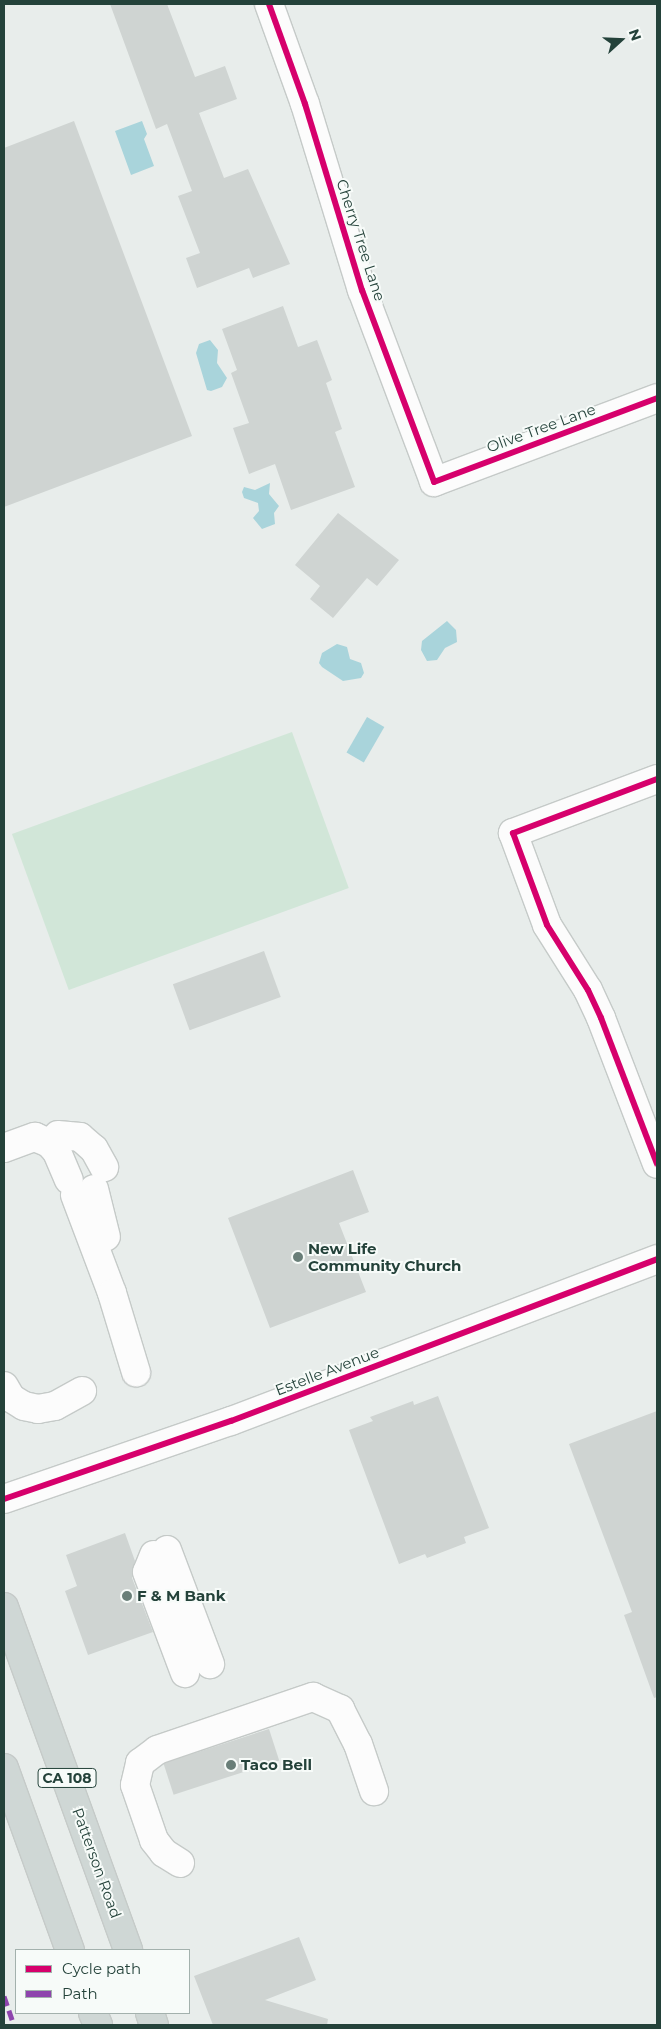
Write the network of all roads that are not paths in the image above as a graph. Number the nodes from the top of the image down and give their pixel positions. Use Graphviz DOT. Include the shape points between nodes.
graph roads {
  1 [pos="270,4"];
  2 [pos="657,398"];
  3 [pos="434,482"];
  4 [pos="657,779"];
  5 [pos="47,1136"];
  6 [pos="4,1148"];
  7 [pos="657,1164"];
  8 [pos="90,1181"];
  9 [pos="657,1259"];
  10 [pos="112,1293"];
  11 [pos="136,1372"];
  12 [pos="4,1386"];
  13 [pos="82,1391"];
  14 [pos="4,1499"];
  15 [pos="161,1552"];
  16 [pos="4,1607"];
  17 [pos="197,1669"];
  18 [pos="4,1768"];
  19 [pos="374,1791"];
  20 [pos="180,1863"];
  21 [pos="70,1949"];
  22 [pos="128,1949"];
  1 -- 3 [label="street, Cherry Tree Lane" via="305,104 362,290"];
  2 -- 3 [label="street, Olive Tree Lane"];
  4 -- 7 [label="street" via="513,833 547,925 588,990 601,1018"];
  5 -- 6 [label="street"];
  5 -- 8 [label="street" via="57,1152"];
  5 -- 8 [label="street" via="80,1137 90,1145"];
  8 -- 10 [label="street"];
  8 -- 10 [label="street" via="111,1265"];
  9 -- 14 [label="street, Estelle Avenue" via="231,1421"];
  10 -- 11 [label="street"];
  12 -- 13 [label="street" via="11,1398 38,1409 55,1406"];
  15 -- 17 [label="street"];
  16 -- 22 [label="main road, Patterson Road / CA 108"];
  18 -- 21 [label="main road"];
  19 -- 20 [label="street" via="358,1744 340,1709 313,1697 157,1750 140,1763 136,1785 154,1840 164,1853"];
}
